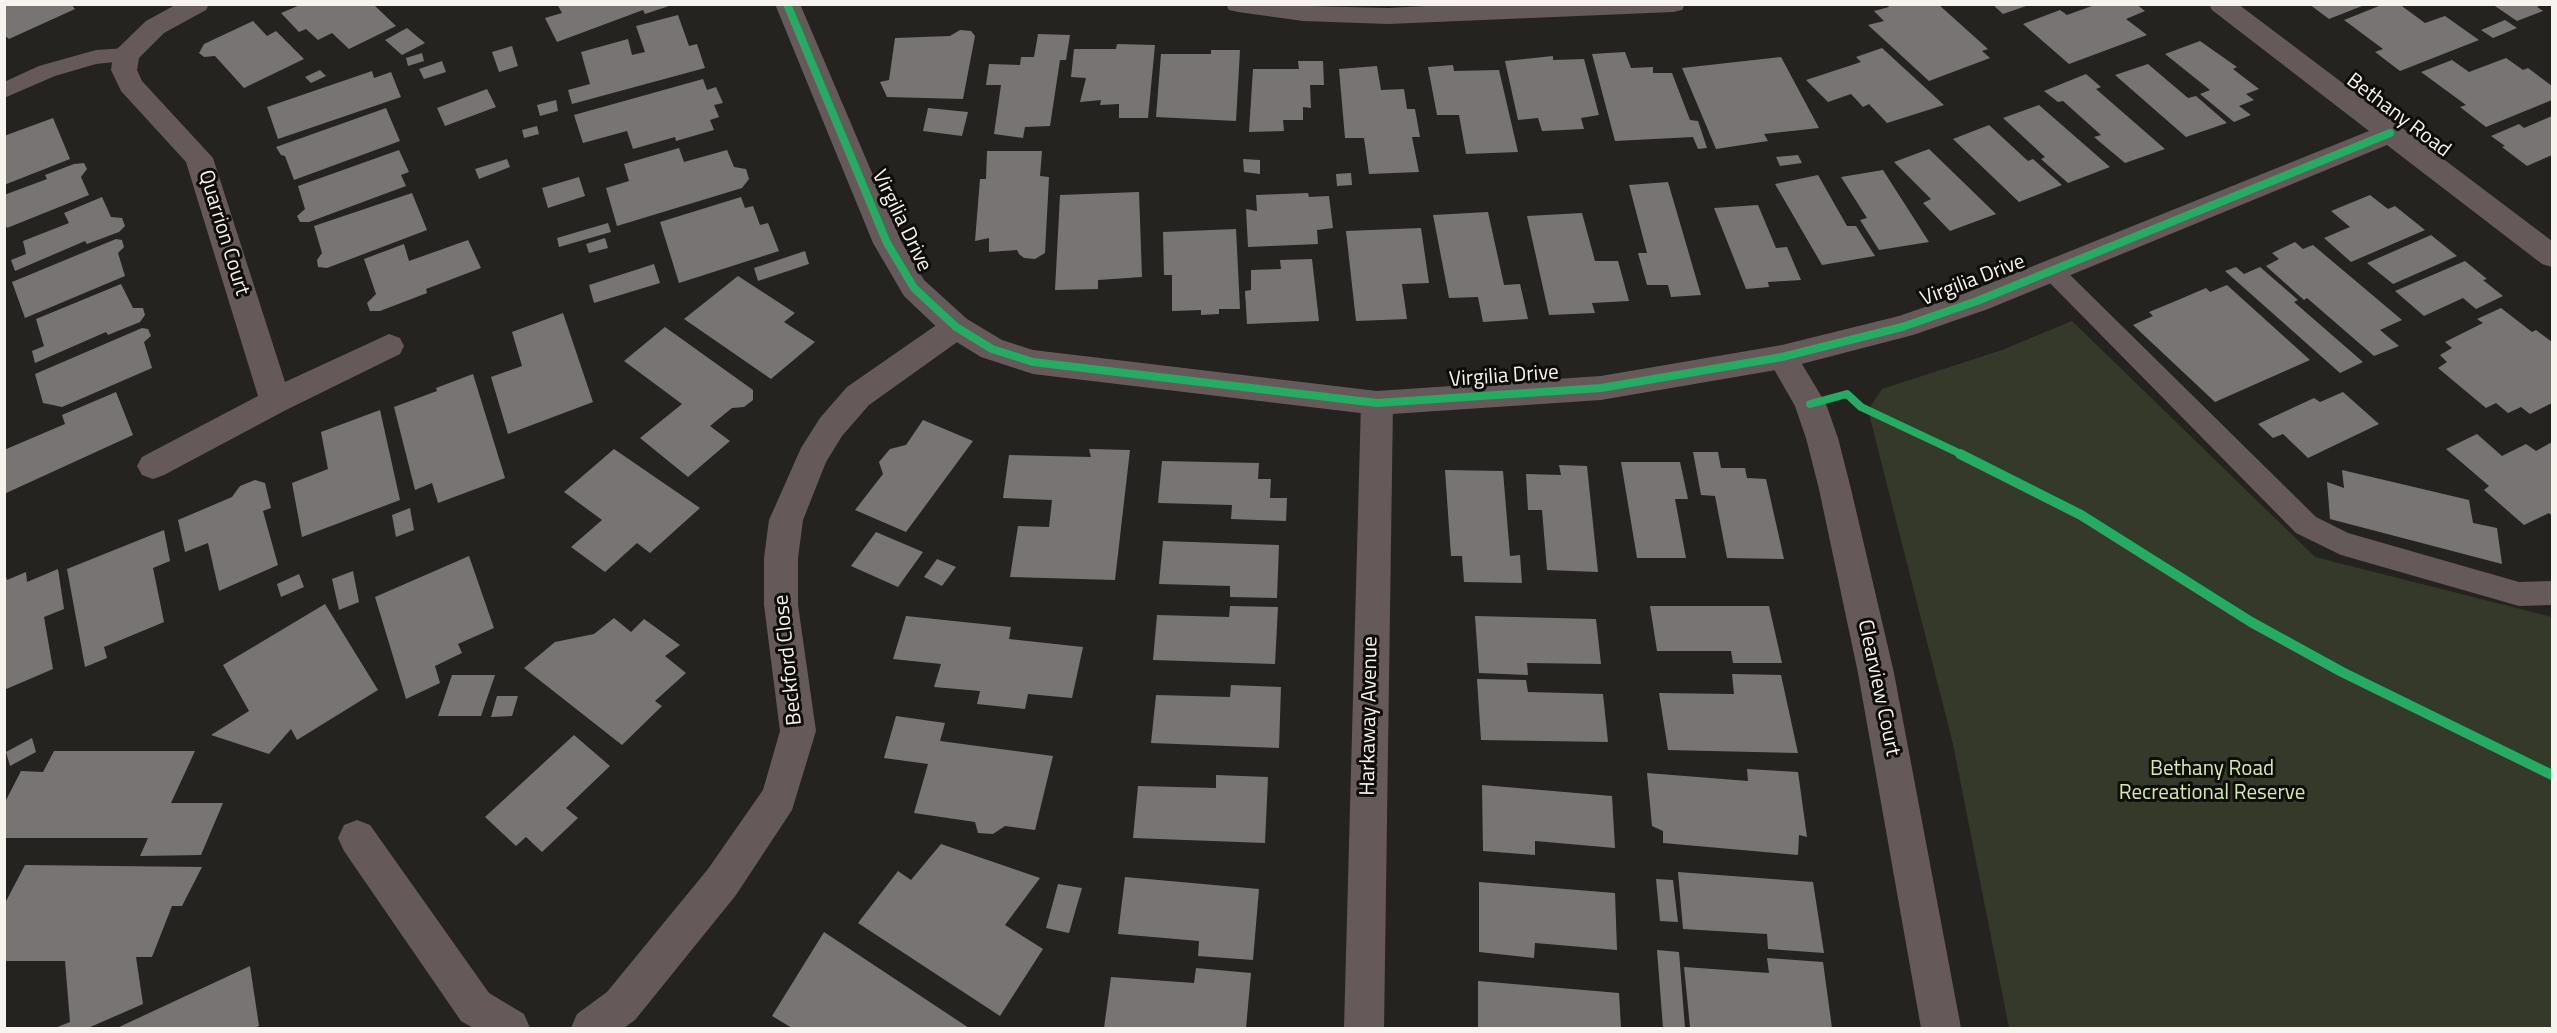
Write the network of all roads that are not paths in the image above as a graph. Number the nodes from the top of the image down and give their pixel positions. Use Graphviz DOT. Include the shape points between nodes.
graph roads {
  1 [pos="197,4"];
  2 [pos="1238,4"];
  3 [pos="1672,4"];
  4 [pos="2221,4"];
  5 [pos="792,6"];
  6 [pos="126,55"];
  7 [pos="4,91"];
  8 [pos="2390,133"];
  9 [pos="2553,256"];
  10 [pos="2052,271"];
  11 [pos="956,327"];
  12 [pos="389,346"];
  13 [pos="1782,357"];
  14 [pos="275,401"];
  15 [pos="1377,403"];
  16 [pos="153,466"];
  17 [pos="2553,593"];
  18 [pos="357,838"];
  19 [pos="510,1029"];
  20 [pos="591,1029"];
  21 [pos="1364,1029"];
  22 [pos="1941,1029"];
  1 -- 6 [label="street" via="155,27"];
  2 -- 3 [label="street" via="1303,13 1388,16"];
  4 -- 8 [label="street, Bethany Road"];
  5 -- 11 [label="street, Virgilia Drive" via="887,243 914,288"];
  6 -- 7 [label="lane" via="96,57 47,71"];
  6 -- 14 [label="street, Quarrion Court" via="124,70 130,85 200,158"];
  8 -- 9 [label="street, Bethany Road"];
  8 -- 10 [label="street, Virgilia Drive"];
  10 -- 13 [label="street, Virgilia Drive" via="1902,327"];
  10 -- 17 [label="lane" via="2306,525 2342,543 2519,594"];
  11 -- 15 [label="street, Virgilia Drive" via="992,349 1033,363"];
  11 -- 20 [label="street, Beckford Close" via="858,396 812,457 786,520 780,558 781,605 798,731 779,798 722,882 621,1006"];
  12 -- 14 [label="street"];
  13 -- 15 [label="street, Virgilia Drive" via="1601,388"];
  13 -- 22 [label="street, Clearview Court" via="1810,404 1835,489 1876,673"];
  14 -- 16 [label="street"];
  15 -- 21 [label="street, Harkaway Avenue"];
  18 -- 19 [label="street" via="475,1007"];
}
